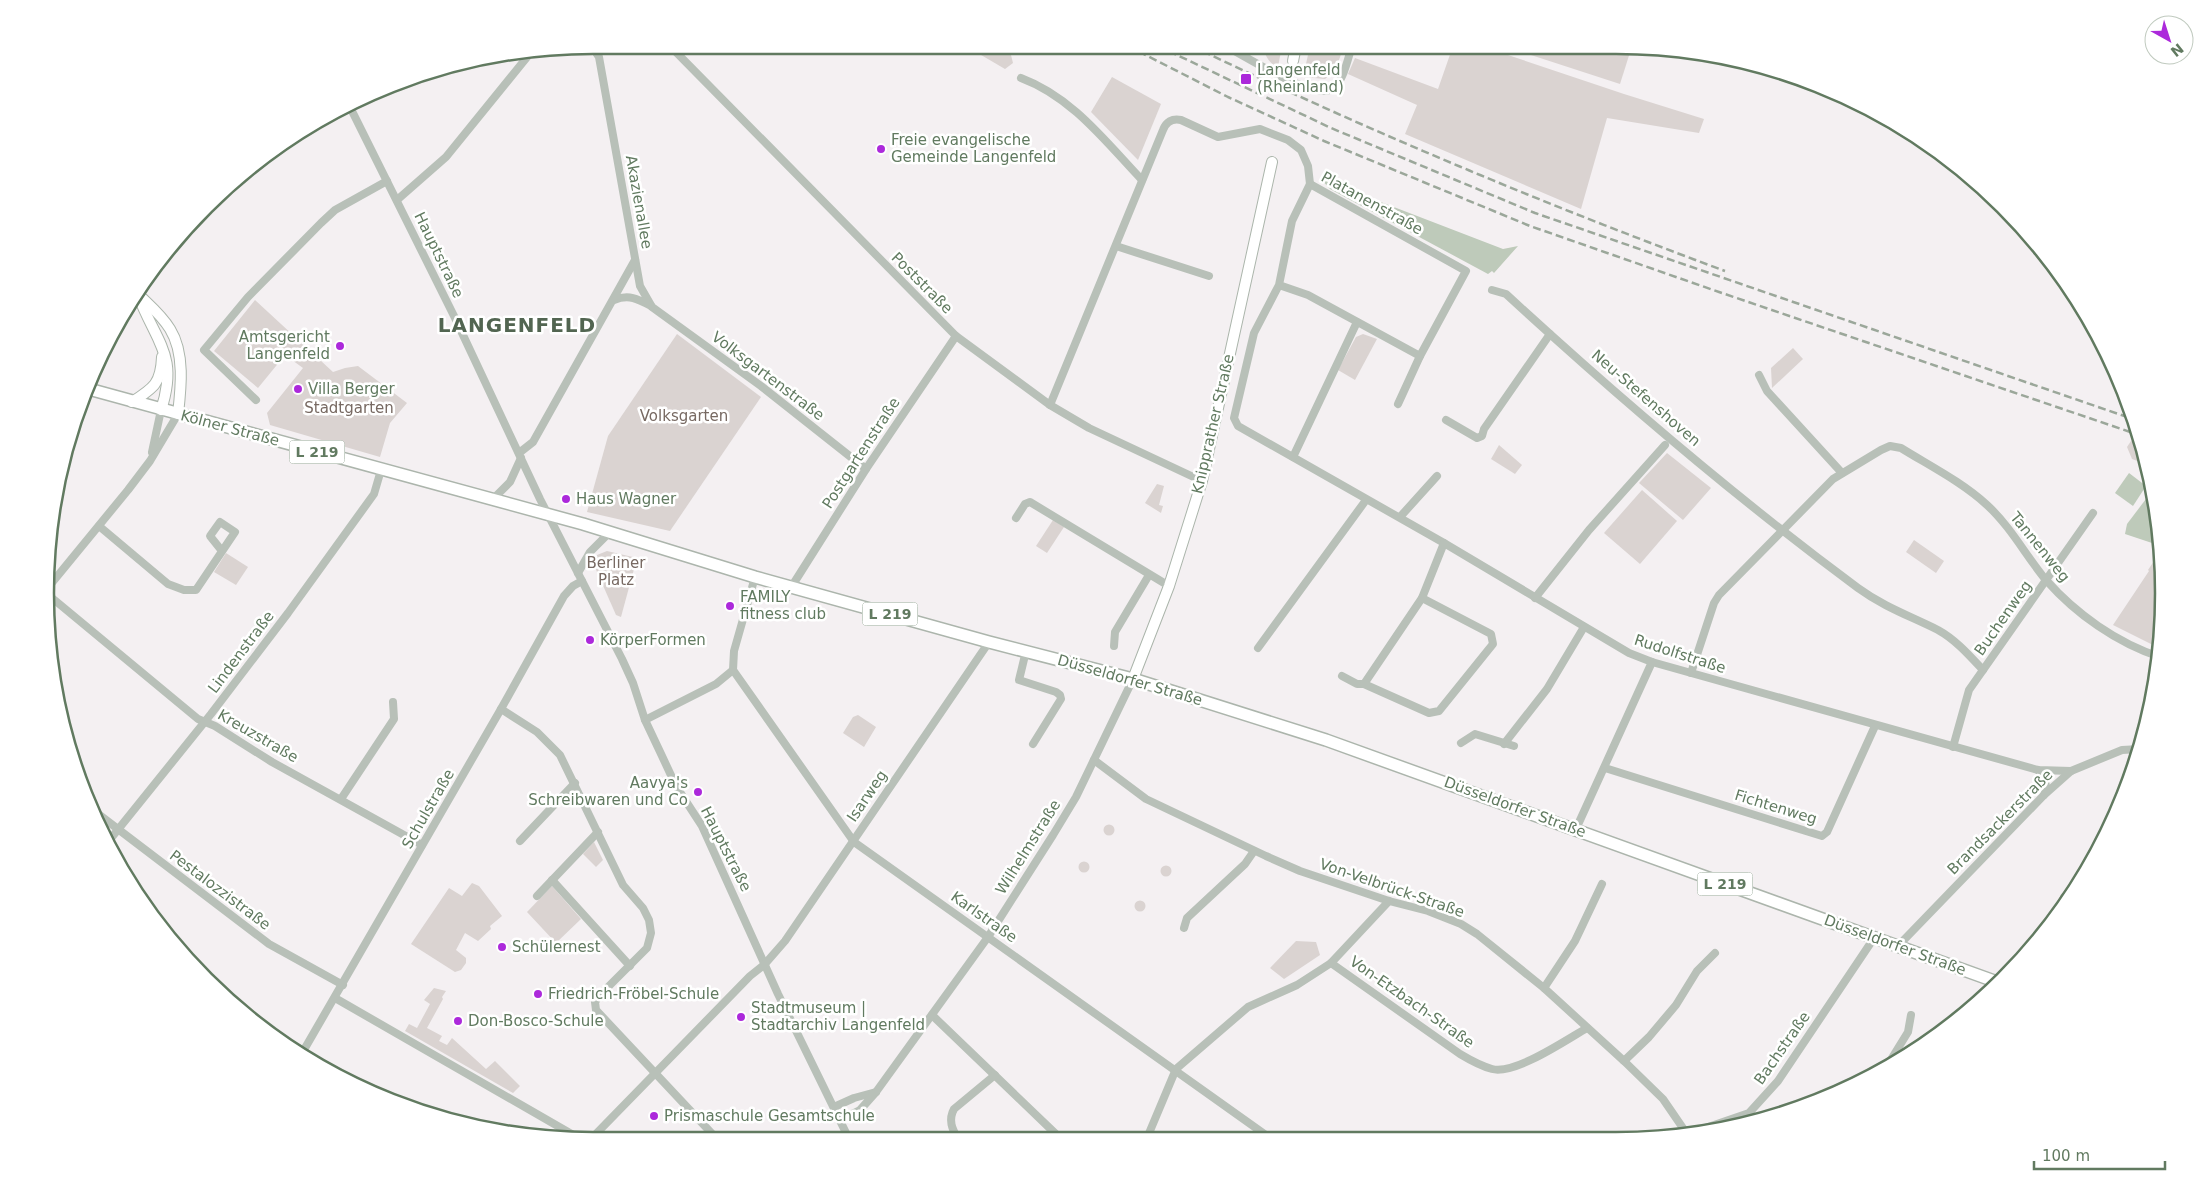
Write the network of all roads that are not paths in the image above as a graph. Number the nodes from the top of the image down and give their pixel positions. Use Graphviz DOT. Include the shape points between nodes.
graph roads {
  1 [pos="597,54"];
  2 [pos="678,54"];
  3 [pos="1243,54"];
  4 [pos="1294,54"];
  5 [pos="1349,54"];
  6 [pos="527,58"];
  7 [pos="1293,61"];
  8 [pos="1020,78"];
  9 [pos="352,110"];
  10 [pos="1272,162"];
  11 [pos="1142,180"];
  12 [pos="387,181"];
  13 [pos="1310,184"];
  14 [pos="397,200"];
  15 [pos="1116,246"];
  16 [pos="635,260"];
  17 [pos="1209,276"];
  18 [pos="1279,285"];
  19 [pos="1492,290"];
  20 [pos="142,298"];
  21 [pos="140,300"];
  22 [pos="614,300"];
  23 [pos="652,307"];
  24 [pos="1357,322"];
  25 [pos="1550,334"];
  26 [pos="956,336"];
  27 [pos="163,348"];
  28 [pos="1420,356"];
  29 [pos="1759,375"];
  30 [pos="94,391"];
  31 [pos="256,400"];
  32 [pos="132,402"];
  33 [pos="1398,404"];
  34 [pos="1050,405"];
  35 [pos="161,410"];
  36 [pos="178,414"];
  37 [pos="1446,420"];
  38 [pos="1665,445"];
  39 [pos="520,455"];
  40 [pos="1293,457"];
  41 [pos="150,461"];
  42 [pos="866,469"];
  43 [pos="381,470"];
  44 [pos="1842,473"];
  45 [pos="1437,476"];
  46 [pos="1202,481"];
  47 [pos="1346,489"];
  48 [pos="492,500"];
  49 [pos="1366,500"];
  50 [pos="2093,513"];
  51 [pos="550,516"];
  52 [pos="1400,517"];
  53 [pos="1016,518"];
  54 [pos="99,526"];
  55 [pos="1783,529"];
  56 [pos="610,532"];
  57 [pos="1444,543"];
  58 [pos="222,551"];
  59 [pos="578,573"];
  60 [pos="1148,575"];
  61 [pos="755,576"];
  62 [pos="54,579"];
  63 [pos="2046,580"];
  64 [pos="582,581"];
  65 [pos="792,586"];
  66 [pos="1169,586"];
  67 [pos="54,594"];
  68 [pos="1422,598"];
  69 [pos="1536,598"];
  70 [pos="1584,627"];
  71 [pos="989,642"];
  72 [pos="1114,646"];
  73 [pos="1258,648"];
  74 [pos="1026,651"];
  75 [pos="2152,654"];
  76 [pos="1652,662"];
  77 [pos="732,670"];
  78 [pos="1983,670"];
  79 [pos="1691,673"];
  80 [pos="1342,676"];
  81 [pos="1133,679"];
  82 [pos="1364,684"];
  83 [pos="393,702"];
  84 [pos="501,709"];
  85 [pos="645,720"];
  86 [pos="204,721"];
  87 [pos="1874,726"];
  88 [pos="1461,743"];
  89 [pos="1032,744"];
  90 [pos="1504,744"];
  91 [pos="1514,746"];
  92 [pos="1953,747"];
  93 [pos="2132,749"];
  94 [pos="1094,760"];
  95 [pos="1604,768"];
  96 [pos="2038,770"];
  97 [pos="2071,771"];
  98 [pos="575,783"];
  99 [pos="2044,795"];
  100 [pos="341,799"];
  101 [pos="103,818"];
  102 [pos="118,829"];
  103 [pos="1576,829"];
  104 [pos="598,832"];
  105 [pos="112,837"];
  106 [pos="520,841"];
  107 [pos="854,842"];
  108 [pos="422,846"];
  109 [pos="1254,850"];
  110 [pos="552,880"];
  111 [pos="1602,884"];
  112 [pos="537,896"];
  113 [pos="1389,901"];
  114 [pos="1184,928"];
  115 [pos="988,936"];
  116 [pos="1874,938"];
  117 [pos="1898,946"];
  118 [pos="1715,953"];
  119 [pos="1331,963"];
  120 [pos="765,964"];
  121 [pos="630,966"];
  122 [pos="1991,980"];
  123 [pos="343,985"];
  124 [pos="1544,988"];
  125 [pos="335,998"];
  126 [pos="932,1015"];
  127 [pos="1911,1015"];
  128 [pos="1587,1028"];
  129 [pos="305,1049"];
  130 [pos="1894,1055"];
  131 [pos="1624,1061"];
  132 [pos="1176,1069"];
  133 [pos="655,1073"];
  134 [pos="995,1075"];
  135 [pos="876,1092"];
  136 [pos="834,1107"];
  137 [pos="1752,1115"];
  138 [pos="840,1120"];
  139 [pos="1680,1128"];
  140 [pos="567,1131"];
  141 [pos="598,1132"];
  142 [pos="710,1132"];
  143 [pos="846,1132"];
  144 [pos="955,1132"];
  145 [pos="1054,1132"];
  146 [pos="1150,1132"];
  147 [pos="1262,1132"];
  1 -- 16 [label="street, Akazienallee"];
  2 -- 26 [label="street, Poststraße"];
  3 -- 5 [label="street" via="1300,85 1325,91 1335,87 1341,78"];
  4 -- 7 [label="main road"];
  6 -- 14 [label="street" via="446,157"];
  8 -- 11 [label="street" via="1039,85 1080,114"];
  9 -- 12 [label="street, Hauptstraße"];
  10 -- 46 [label="main road, Knipprather Straße"];
  11 -- 13 [label="street" via="1165,125 1177,119 1218,137 1260,130 1288,140 1301,150 1308,166"];
  11 -- 15 [label="street"];
  12 -- 14 [label="street, Hauptstraße"];
  12 -- 31 [label="street" via="335,210 248,297 204,350"];
  13 -- 18 [label="street, Platanenstraße" via="1292,221"];
  13 -- 28 [label="street, Platanenstraße" via="1466,271"];
  14 -- 39 [label="street, Hauptstraße"];
  15 -- 17 [label="street"];
  15 -- 34 [label="street"];
  16 -- 22 [label="street, Akazienallee"];
  16 -- 23 [label="street, Volksgartenstraße" via="640,286"];
  18 -- 24 [label="street" via="1308,294"];
  18 -- 40 [label="street, Platanenstraße" via="1254,333 1234,418 1238,426"];
  19 -- 25 [label="street, Neu-Stefenshoven" via="1506,294"];
  20 -- 36 [label="main road" via="172,331 182,382"];
  21 -- 27 [label="main road"];
  22 -- 23 [label="street, Volksgartenstraße" via="624,296 637,298"];
  22 -- 39 [label="street, Akazienallee" via="534,442"];
  23 -- 42 [label="street, Volksgartenstraße" via="761,386"];
  24 -- 28 [label="street"];
  24 -- 40 [label="street"];
  25 -- 37 [label="street" via="1482,436 1476,438"];
  25 -- 55 [label="street, Neu-Stefenshoven" via="1672,441"];
  26 -- 34 [label="street, Poststraße"];
  26 -- 42 [label="street, Postgartenstraße"];
  27 -- 32 [label="main road" via="157,383"];
  27 -- 35 [label="main road" via="169,376"];
  28 -- 33 [label="street"];
  29 -- 44 [label="street" via="1767,391"];
  30 -- 32 [label="main road, Kölner Straße / L 219"];
  32 -- 35 [label="main road, Kölner Straße / L 219"];
  34 -- 46 [label="street, Poststraße" via="1089,428"];
  35 -- 36 [label="main road, Kölner Straße / L 219"];
  35 -- 41 [label="street"];
  36 -- 41 [label="street"];
  36 -- 43 [label="main road, Kölner Straße / L 219"];
  38 -- 69 [label="street" via="1589,530"];
  39 -- 48 [label="street" via="510,482"];
  39 -- 51 [label="street, Hauptstraße"];
  40 -- 47 [label="street, Platanenstraße"];
  41 -- 54 [label="street"];
  42 -- 65 [label="street, Postgartenstraße"];
  43 -- 48 [label="main road, Kölner Straße / L 219"];
  43 -- 86 [label="street, Lindenstraße" via="374,494"];
  44 -- 55 [label="street"];
  44 -- 63 [label="street, Tannenweg" via="1890,446 1901,448 1987,505 2015,536"];
  45 -- 52 [label="street"];
  46 -- 66 [label="main road, Knipprather Straße"];
  47 -- 49 [label="street, Rudolfstraße"];
  48 -- 51 [label="main road, Kölner Straße / L 219"];
  49 -- 52 [label="street, Rudolfstraße"];
  49 -- 73 [label="street"];
  50 -- 63 [label="street, Buchenweg"];
  51 -- 56 [label="main road, Düsseldorfer Straße / L 219"];
  51 -- 59 [label="street, Hauptstraße"];
  52 -- 57 [label="street, Rudolfstraße"];
  53 -- 60 [label="street" via="1030,502"];
  54 -- 58 [label="street" via="168,584 184,590 196,590"];
  54 -- 62 [label="street"];
  55 -- 78 [label="street, Neu-Stefenshoven" via="1859,589 1897,613 1956,642"];
  55 -- 79 [label="street" via="1718,595"];
  56 -- 59 [label="street" via="590,552"];
  56 -- 61 [label="main road, Düsseldorfer Straße / L 219"];
  57 -- 68 [label="street"];
  57 -- 69 [label="street, Rudolfstraße"];
  59 -- 64 [label="street, Hauptstraße"];
  60 -- 66 [label="street"];
  60 -- 72 [label="street" via="1115,632"];
  61 -- 65 [label="main road, Düsseldorfer Straße / L 219"];
  61 -- 77 [label="street" via="734,651"];
  63 -- 75 [label="street, Tannenweg" via="2086,618 2134,647"];
  63 -- 78 [label="street, Buchenweg"];
  64 -- 84 [label="street, Schulstraße" via="564,596"];
  64 -- 85 [label="street, Hauptstraße" via="630,676"];
  65 -- 71 [label="main road, Düsseldorfer Straße / L 219"];
  66 -- 81 [label="main road, Knipprather Straße"];
  67 -- 86 [label="street, Kreuzstraße"];
  68 -- 82 [label="street"];
  68 -- 82 [label="street" via="1491,634 1493,644 1439,711 1429,713"];
  69 -- 70 [label="street, Rudolfstraße"];
  70 -- 76 [label="street, Rudolfstraße" via="1629,653"];
  70 -- 90 [label="street" via="1547,689"];
  71 -- 74 [label="main road, Düsseldorfer Straße / L 219"];
  71 -- 107 [label="street, Isarweg"];
  74 -- 81 [label="main road, Düsseldorfer Straße / L 219"];
  74 -- 89 [label="street" via="1019,680 1056,692 1061,700"];
  76 -- 79 [label="street, Rudolfstraße"];
  76 -- 95 [label="street"];
  77 -- 85 [label="street" via="716,684"];
  77 -- 107 [label="street, Karlstraße"];
  78 -- 92 [label="street, Buchenweg" via="1969,690"];
  79 -- 87 [label="street, Rudolfstraße"];
  80 -- 82 [label="street"];
  81 -- 94 [label="street, Wilhelmstraße"];
  81 -- 103 [label="main road, Düsseldorfer Straße / L 219" via="1326,740"];
  83 -- 100 [label="street" via="394,719"];
  84 -- 98 [label="street" via="556,748"];
  84 -- 108 [label="street, Schulstraße"];
  85 -- 120 [label="street, Hauptstraße" via="676,786 702,826"];
  86 -- 100 [label="street, Kreuzstraße"];
  86 -- 102 [label="street, Lindenstraße"];
  87 -- 92 [label="street, Rudolfstraße"];
  87 -- 95 [label="street, Fichtenweg" via="1827,832 1822,836"];
  88 -- 90 [label="street" via="1475,734"];
  90 -- 91 [label="street"];
  92 -- 96 [label="street, Rudolfstraße"];
  93 -- 97 [label="street, Brandsackerstraße" via="2122,750"];
  94 -- 109 [label="street, Von-Velbrück-Straße" via="1146,799"];
  94 -- 115 [label="street, Wilhelmstraße" via="1076,797"];
  95 -- 103 [label="street"];
  96 -- 97 [label="street, Rudolfstraße"];
  96 -- 99 [label="street" via="2046,782"];
  97 -- 99 [label="street, Brandsackerstraße"];
  98 -- 104 [label="street"];
  98 -- 106 [label="street"];
  99 -- 117 [label="street, Brandsackerstraße"];
  100 -- 108 [label="street, Kreuzstraße"];
  101 -- 102 [label="street, Pestalozzistraße"];
  102 -- 105 [label="street, Lindenstraße"];
  102 -- 123 [label="street, Pestalozzistraße" via="269,944"];
  103 -- 116 [label="main road, Düsseldorfer Straße / L 219"];
  104 -- 110 [label="street"];
  104 -- 121 [label="street" via="623,885 642,908 651,926 647,948"];
  107 -- 115 [label="street, Karlstraße"];
  107 -- 120 [label="street, Isarweg" via="785,942"];
  108 -- 123 [label="street, Schulstraße"];
  109 -- 113 [label="street, Von-Velbrück-Straße" via="1300,871"];
  109 -- 114 [label="street" via="1244,864 1187,918"];
  110 -- 112 [label="street"];
  110 -- 121 [label="street"];
  111 -- 124 [label="street" via="1575,941"];
  113 -- 119 [label="street"];
  113 -- 124 [label="street, Von-Velbrück-Straße" via="1461,924"];
  115 -- 126 [label="street, Wilhelmstraße"];
  115 -- 132 [label="street, Karlstraße"];
  116 -- 117 [label="main road, Düsseldorfer Straße / L 219"];
  116 -- 137 [label="street, Bachstraße" via="1778,1082"];
  117 -- 122 [label="main road, Düsseldorfer Straße / L 219"];
  118 -- 131 [label="street" via="1676,1005"];
  119 -- 128 [label="street, Von-Etzbach-Straße" via="1472,1062 1493,1070 1528,1061"];
  119 -- 132 [label="street" via="1297,985 1248,1007"];
  120 -- 133 [label="street, Isarweg"];
  120 -- 136 [label="street, Hauptstraße"];
  121 -- 133 [label="street" via="598,996 596,1010"];
  123 -- 125 [label="street, Schulstraße"];
  124 -- 128 [label="street, Von-Velbrück-Straße"];
  125 -- 129 [label="street, Schulstraße"];
  125 -- 140 [label="street"];
  126 -- 134 [label="street"];
  126 -- 135 [label="street, Wilhelmstraße"];
  127 -- 130 [label="street" via="1908,1032"];
  128 -- 131 [label="street, Von-Velbrück-Straße"];
  131 -- 139 [label="street, Von-Velbrück-Straße" via="1663,1098"];
  132 -- 146 [label="street"];
  132 -- 147 [label="street, Karlstraße"];
  133 -- 141 [label="street, Isarweg"];
  133 -- 142 [label="street"];
  134 -- 144 [label="street" via="954,1109 951,1122"];
  134 -- 145 [label="street"];
  135 -- 136 [label="street"];
  135 -- 138 [label="street, Wilhelmstraße" via="860,1110"];
  136 -- 138 [label="street, Hauptstraße"];
  138 -- 143 [label="street, Hauptstraße"];
}
